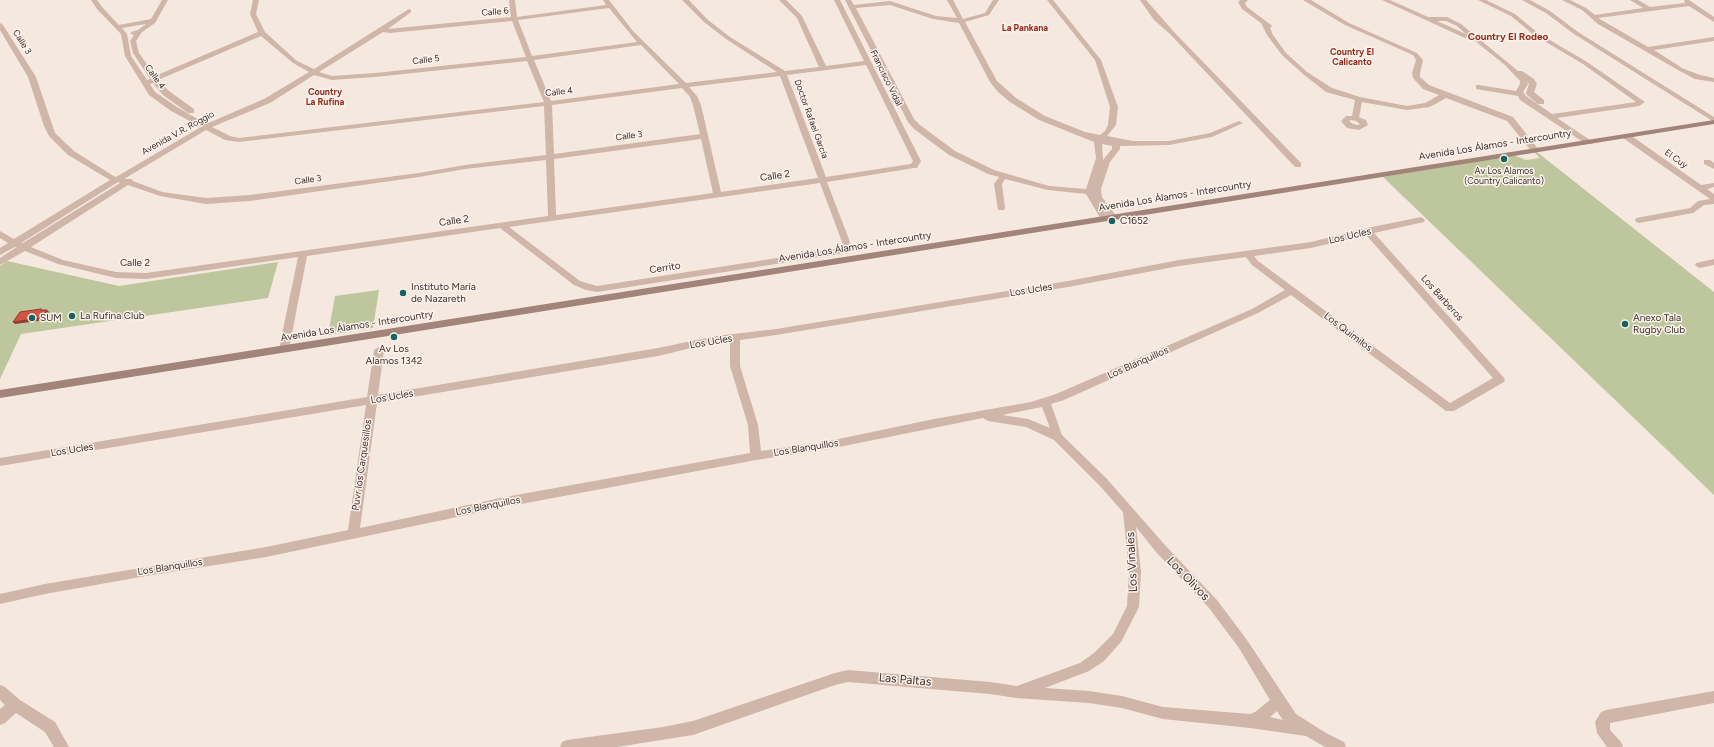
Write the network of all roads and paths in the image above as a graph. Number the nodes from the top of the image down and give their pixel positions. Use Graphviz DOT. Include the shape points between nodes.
graph roads {
  1 [pos="94,0"];
  2 [pos="165,0"];
  3 [pos="256,0"];
  4 [pos="512,0"];
  5 [pos="685,0"];
  6 [pos="782,0"];
  7 [pos="838,0"];
  8 [pos="950,0"];
  9 [pos="996,0"];
  10 [pos="1050,0"];
  11 [pos="1143,0"];
  12 [pos="1245,0"];
  13 [pos="1306,0"];
  14 [pos="1385,0"];
  15 [pos="1481,0"];
  16 [pos="1525,0"];
  17 [pos="1565,0"];
  18 [pos="1633,0"];
  19 [pos="1684,0"];
  20 [pos="608,3"];
  21 [pos="850,3"];
  22 [pos="1399,3"];
  23 [pos="1691,4"];
  24 [pos="1650,10"];
  25 [pos="1593,16"];
  26 [pos="514,19"];
  27 [pos="1714,20"];
  28 [pos="154,21"];
  29 [pos="962,21"];
  30 [pos="408,24"];
  31 [pos="0,25"];
  32 [pos="117,28"];
  33 [pos="386,30"];
  34 [pos="140,31"];
  35 [pos="262,33"];
  36 [pos="124,34"];
  37 [pos="1710,41"];
  38 [pos="641,43"];
  39 [pos="1714,48"];
  40 [pos="1648,49"];
  41 [pos="530,58"];
  42 [pos="868,63"];
  43 [pos="1507,64"];
  44 [pos="824,69"];
  45 [pos="316,74"];
  46 [pos="783,75"];
  47 [pos="154,80"];
  48 [pos="1714,80"];
  49 [pos="146,83"];
  50 [pos="685,85"];
  51 [pos="1479,87"];
  52 [pos="1519,94"];
  53 [pos="1445,95"];
  54 [pos="1359,99"];
  55 [pos="548,103"];
  56 [pos="1241,106"];
  57 [pos="1560,115"];
  58 [pos="1552,116"];
  59 [pos="1355,118"];
  60 [pos="1714,121"];
  61 [pos="1239,123"];
  62 [pos="1257,123"];
  63 [pos="1112,125"];
  64 [pos="213,127"];
  65 [pos="704,136"];
  66 [pos="1626,136"];
  67 [pos="1100,139"];
  68 [pos="1593,141"];
  69 [pos="1116,142"];
  70 [pos="1532,150"];
  71 [pos="550,157"];
  72 [pos="917,164"];
  73 [pos="1298,165"];
  74 [pos="1003,176"];
  75 [pos="116,180"];
  76 [pos="822,180"];
  77 [pos="126,182"];
  78 [pos="1714,186"];
  79 [pos="1700,188"];
  80 [pos="1094,193"];
  81 [pos="718,195"];
  82 [pos="1714,199"];
  83 [pos="1001,208"];
  84 [pos="552,218"];
  85 [pos="1109,218"];
  86 [pos="1421,220"];
  87 [pos="1639,220"];
  88 [pos="501,226"];
  89 [pos="1367,232"];
  90 [pos="0,234"];
  91 [pos="846,242"];
  92 [pos="14,243"];
  93 [pos="23,248"];
  94 [pos="0,252"];
  95 [pos="303,253"];
  96 [pos="1248,254"];
  97 [pos="0,262"];
  98 [pos="1714,262"];
  99 [pos="1699,265"];
  100 [pos="1292,290"];
  101 [pos="735,337"];
  102 [pos="284,349"];
  103 [pos="379,350"];
  104 [pos="0,394"];
  105 [pos="371,401"];
  106 [pos="1045,402"];
  107 [pos="1450,408"];
  108 [pos="976,416"];
  109 [pos="1058,437"];
  110 [pos="756,456"];
  111 [pos="0,462"];
  112 [pos="1128,510"];
  113 [pos="353,533"];
  114 [pos="0,599"];
  115 [pos="0,691"];
  116 [pos="1016,692"];
  117 [pos="1714,697"];
  118 [pos="1279,701"];
  119 [pos="15,705"];
  120 [pos="0,718"];
  121 [pos="1250,721"];
  122 [pos="1308,730"];
  123 [pos="62,747"];
  124 [pos="567,747"];
  125 [pos="1339,747"];
  126 [pos="1616,747"];
  1 -- 32 [label="street"];
  2 -- 28 [label="street"];
  3 -- 35 [label="street, Calle 5" via="253,14"];
  4 -- 26 [label="street"];
  5 -- 46 [label="street, Doctor Rafael García" via="706,21 780,70"];
  6 -- 44 [label="street" via="802,20"];
  7 -- 42 [label="street, Francisco Vidal"];
  8 -- 29 [label="street"];
  9 -- 29 [label="street" via="987,14"];
  10 -- 63 [label="street" via="1100,62 1114,107"];
  11 -- 56 [label="street"];
  12 -- 54 [label="street" via="1241,3 1244,8 1264,23 1284,54 1318,84 1337,94"];
  13 -- 53 [label="street" via="1347,24 1415,54 1420,60 1417,78 1426,87"];
  14 -- 22 [label="street"];
  15 -- 57 [label="street" via="1513,16 1536,34 1598,71 1641,102"];
  16 -- 60 [label="street" via="1548,12 1576,33"];
  17 -- 25 [label="street"];
  18 -- 24 [label="street"];
  19 -- 23 [label="street"];
  20 -- 26 [label="street, Calle 6"];
  20 -- 38 [label="street"];
  21 -- 29 [label="street" via="890,3 934,18"];
  21 -- 74 [label="street" via="913,123 952,153"];
  22 -- 43 [label="street" via="1429,20 1450,19"];
  23 -- 24 [label="street"];
  23 -- 27 [label="street"];
  24 -- 25 [label="street"];
  25 -- 40 [label="street" via="1603,25"];
  26 -- 30 [label="street, Calle 6"];
  26 -- 41 [label="street"];
  28 -- 32 [label="street"];
  28 -- 34 [label="street"];
  29 -- 67 [label="street" via="994,82 1001,90 1042,118"];
  30 -- 33 [label="street, Avenida V.R. Roggio"];
  30 -- 33 [label="street, Avenida V.R. Roggio" via="410,8"];
  31 -- 75 [label="street, Calle 3" via="32,77 52,134 71,153 97,171"];
  32 -- 36 [label="street"];
  33 -- 45 [label="street, Avenida V.R. Roggio"];
  34 -- 36 [label="street"];
  34 -- 47 [label="street, Calle 4" via="133,41 134,48"];
  35 -- 45 [label="street, Calle 5" via="289,58"];
  35 -- 47 [label="street"];
  36 -- 49 [label="street, Calle 4" via="128,56"];
  37 -- 39 [label="street"];
  37 -- 40 [label="street"];
  38 -- 41 [label="street, Calle 5"];
  38 -- 50 [label="street"];
  40 -- 48 [label="street" via="1687,73"];
  41 -- 45 [label="street, Calle 5" via="345,78"];
  41 -- 55 [label="street"];
  42 -- 44 [label="street, Calle 4"];
  42 -- 72 [label="street, Francisco Vidal"];
  43 -- 52 [label="street" via="1524,82"];
  43 -- 57 [label="street" via="1532,81 1532,95"];
  44 -- 46 [label="street, Calle 4"];
  45 -- 64 [label="street, Avenida V.R. Roggio" via="279,101"];
  46 -- 50 [label="street, Calle 4"];
  46 -- 76 [label="street, Doctor Rafael García"];
  47 -- 49 [label="street"];
  47 -- 64 [label="street, Calle 4" via="166,93"];
  49 -- 64 [label="street, Calle 4" via="156,96"];
  50 -- 55 [label="street, Calle 4"];
  50 -- 65 [label="street" via="697,105"];
  51 -- 52 [label="street"];
  52 -- 58 [label="street"];
  53 -- 54 [label="street" via="1427,105 1413,108"];
  53 -- 70 [label="street" via="1488,110 1510,127 1522,144"];
  54 -- 59 [label="street"];
  55 -- 64 [label="street, Calle 4" via="252,140 228,138"];
  55 -- 71 [label="street"];
  56 -- 61 [label="street"];
  56 -- 62 [label="street"];
  57 -- 58 [label="street"];
  57 -- 68 [label="street"];
  58 -- 68 [label="street"];
  60 -- 66 [label="main road, Avenida Los Álamos - Intercountry"];
  61 -- 62 [label="street"];
  61 -- 69 [label="street" via="1212,135 1192,140 1163,143"];
  62 -- 73 [label="street"];
  63 -- 67 [label="street"];
  63 -- 69 [label="street"];
  64 -- 75 [label="street, Avenida V.R. Roggio"];
  64 -- 77 [label="street, Avenida V.R. Roggio"];
  65 -- 71 [label="street, Calle 3"];
  65 -- 81 [label="street"];
  66 -- 68 [label="main road, Avenida Los Álamos - Intercountry"];
  66 -- 79 [label="street, El Cuy"];
  67 -- 69 [label="street" via="1106,144"];
  67 -- 80 [label="street" via="1100,158 1091,183"];
  68 -- 70 [label="main road, Avenida Los Álamos - Intercountry"];
  69 -- 80 [label="street" via="1116,149 1106,162"];
  70 -- 85 [label="main road, Avenida Los Álamos - Intercountry"];
  71 -- 77 [label="street, Calle 3" via="230,200 181,198 160,194"];
  71 -- 84 [label="street"];
  72 -- 76 [label="street, Calle 2"];
  74 -- 80 [label="street" via="1048,188"];
  74 -- 83 [label="street" via="998,184"];
  75 -- 77 [label="street, Calle 3"];
  75 -- 92 [label="street, Avenida V.R. Roggio"];
  76 -- 81 [label="street, Calle 2"];
  76 -- 91 [label="street, Doctor Rafael García"];
  77 -- 93 [label="street, Avenida V.R. Roggio"];
  78 -- 79 [label="street"];
  79 -- 82 [label="street, El Cuy"];
  80 -- 85 [label="street" via="1091,197"];
  81 -- 84 [label="street, Calle 2"];
  82 -- 87 [label="street" via="1701,203 1693,210"];
  84 -- 88 [label="street, Calle 2"];
  85 -- 102 [label="main road, Avenida Los Álamos - Intercountry"];
  86 -- 89 [label="street, Los Ucles"];
  88 -- 91 [label="street, Cerrito" via="577,283 597,289 837,252 845,248"];
  88 -- 95 [label="street, Calle 2"];
  89 -- 96 [label="street, Los Ucles" via="1311,245"];
  89 -- 107 [label="street, Los Barberos" via="1500,379"];
  90 -- 92 [label="street, Calle 2"];
  92 -- 93 [label="street, Calle 2"];
  92 -- 94 [label="street, Avenida V.R. Roggio"];
  93 -- 95 [label="street, Calle 2" via="61,262 127,276 160,274"];
  93 -- 97 [label="street, Avenida V.R. Roggio"];
  95 -- 102 [label="street"];
  96 -- 100 [label="street, Los Quimilos"];
  96 -- 101 [label="street, Los Ucles" via="1179,263 1068,284"];
  98 -- 99 [label="street"];
  100 -- 106 [label="street, Los Blanquillos" via="1255,311"];
  100 -- 107 [label="street, Los Quimilos"];
  101 -- 105 [label="street, Los Ucles"];
  101 -- 110 [label="street" via="735,366 753,424"];
  102 -- 104 [label="main road, Avenida Los Álamos - Intercountry"];
  103 -- 105 [label="street, Puvr los Carquesillos"];
  105 -- 111 [label="street, Los Ucles"];
  105 -- 113 [label="street, Puvr los Carquesillos"];
  106 -- 108 [label="street, Los Blanquillos"];
  106 -- 109 [label="street, Los Olivos"];
  108 -- 109 [label="street, Los Blanquillos" via="1028,423"];
  108 -- 110 [label="street, Los Blanquillos" via="829,445"];
  109 -- 112 [label="street, Los Olivos"];
  110 -- 113 [label="street, Los Blanquillos"];
  112 -- 116 [label="street, Los Vinales" via="1135,586 1133,607 1117,638 1099,657 1084,667"];
  112 -- 118 [label="street, Los Olivos" via="1227,621"];
  113 -- 114 [label="street, Los Blanquillos" via="266,552 94,580"];
  115 -- 119 [label="street"];
  116 -- 121 [label="street, Las Paltas" via="1089,697 1122,702 1163,713"];
  116 -- 124 [label="street, Las Paltas" via="848,676 693,728"];
  117 -- 126 [label="street" via="1606,717 1602,722 1604,733"];
  118 -- 121 [label="street" via="1260,717"];
  118 -- 122 [label="street, Los Olivos" via="1291,719"];
  119 -- 120 [label="street"];
  119 -- 123 [label="street" via="50,727"];
  121 -- 122 [label="street, Las Paltas"];
  122 -- 125 [label="street, Los Olivos"];
}
